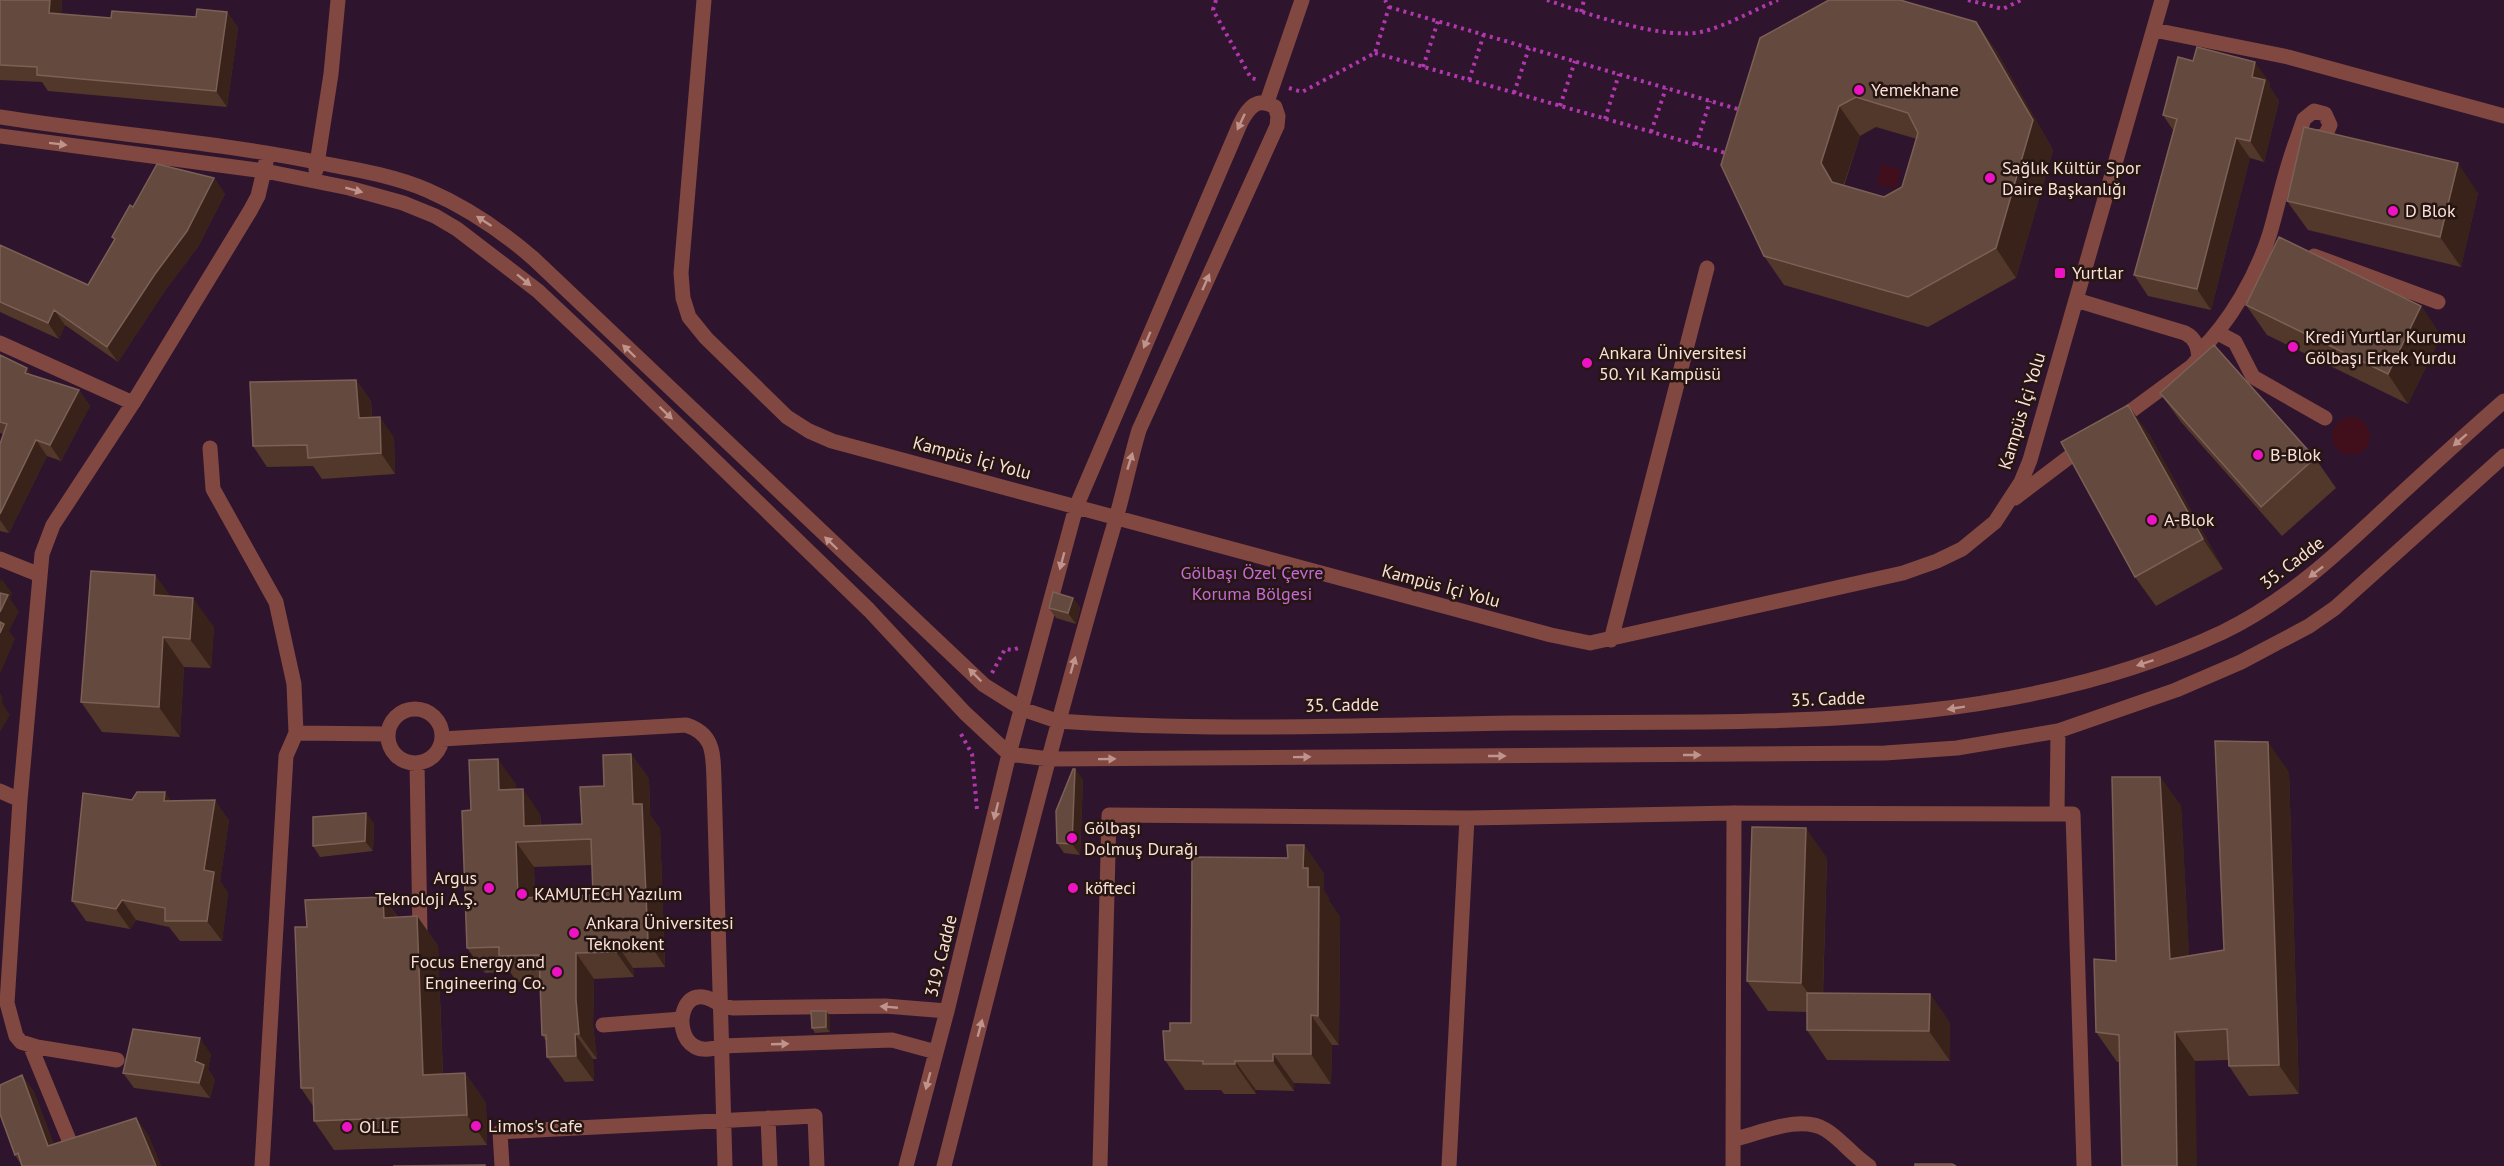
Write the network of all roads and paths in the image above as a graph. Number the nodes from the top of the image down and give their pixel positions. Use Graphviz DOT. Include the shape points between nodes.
graph roads {
  1 [pos="338,0"];
  2 [pos="704,0"];
  3 [pos="1216,0"];
  4 [pos="1302,0"];
  5 [pos="1385,0"];
  6 [pos="1547,0"];
  7 [pos="1584,0"];
  8 [pos="1778,0"];
  9 [pos="1968,0"];
  10 [pos="2021,0"];
  11 [pos="2162,0"];
  12 [pos="1389,7"];
  13 [pos="1581,12"];
  14 [pos="1438,21"];
  15 [pos="2154,30"];
  16 [pos="1484,34"];
  17 [pos="1529,48"];
  18 [pos="1375,52"];
  19 [pos="1575,61"];
  20 [pos="1423,67"];
  21 [pos="1619,74"];
  22 [pos="1469,80"];
  23 [pos="1273,84"];
  24 [pos="1666,88"];
  25 [pos="1514,93"];
  26 [pos="1710,100"];
  27 [pos="1267,102"];
  28 [pos="1560,106"];
  29 [pos="1747,111"];
  30 [pos="0,117"];
  31 [pos="2504,117"];
  32 [pos="1605,119"];
  33 [pos="1651,132"];
  34 [pos="0,136"];
  35 [pos="2297,139"];
  36 [pos="1696,145"];
  37 [pos="268,152"];
  38 [pos="1734,156"];
  39 [pos="318,162"];
  40 [pos="265,171"];
  41 [pos="313,182"];
  42 [pos="2299,251"];
  43 [pos="1707,268"];
  44 [pos="2076,300"];
  45 [pos="2438,302"];
  46 [pos="2218,333"];
  47 [pos="0,343"];
  48 [pos="2199,352"];
  49 [pos="2504,401"];
  50 [pos="133,404"];
  51 [pos="2325,418"];
  52 [pos="210,448"];
  53 [pos="2504,456"];
  54 [pos="2008,504"];
  55 [pos="1077,507"];
  56 [pos="1116,518"];
  57 [pos="0,559"];
  58 [pos="40,575"];
  59 [pos="1611,640"];
  60 [pos="1005,649"];
  61 [pos="1025,649"];
  62 [pos="1022,709"];
  63 [pos="1057,721"];
  64 [pos="958,729"];
  65 [pos="2058,731"];
  66 [pos="296,733"];
  67 [pos="387,734"];
  68 [pos="442,739"];
  69 [pos="1009,754"];
  70 [pos="1049,759"];
  71 [pos="417,763"];
  72 [pos="0,791"];
  73 [pos="20,800"];
  74 [pos="1734,813"];
  75 [pos="2058,814"];
  76 [pos="975,818"];
  77 [pos="1467,818"];
  78 [pos="420,933"];
  79 [pos="3,1002"];
  80 [pos="720,1007"];
  81 [pos="947,1011"];
  82 [pos="682,1019"];
  83 [pos="603,1025"];
  84 [pos="30,1045"];
  85 [pos="722,1046"];
  86 [pos="936,1052"];
  87 [pos="117,1060"];
  88 [pos="768,1118"];
  89 [pos="723,1119"];
  90 [pos="1735,1139"];
  91 [pos="69,1140"];
  92 [pos="262,1166"];
  93 [pos="502,1166"];
  94 [pos="725,1166"];
  95 [pos="770,1166"];
  96 [pos="817,1166"];
  97 [pos="906,1166"];
  98 [pos="944,1166"];
  99 [pos="1100,1166"];
  100 [pos="1449,1166"];
  101 [pos="1733,1166"];
  102 [pos="1869,1166"];
  103 [pos="2084,1166"];
  1 -- 39 [label="street"];
  2 -- 55 [label="street, Kampüs İçi Yolu" via="681,273 689,317 787,417 809,431 832,441"];
  3 -- 23 [label="path" via="1213,10 1251,78"];
  4 -- 23 [label="street"];
  5 -- 12 [label="path"];
  6 -- 13 [label="path"];
  7 -- 13 [label="path"];
  8 -- 13 [label="path" via="1704,32 1672,34"];
  9 -- 10 [label="path" via="2003,9"];
  11 -- 15 [label="street, Kampüs İçi Yolu"];
  12 -- 14 [label="path"];
  12 -- 18 [label="path"];
  14 -- 16 [label="path"];
  14 -- 20 [label="path"];
  15 -- 31 [label="street" via="2289,57"];
  15 -- 44 [label="street, Kampüs İçi Yolu"];
  16 -- 17 [label="path"];
  16 -- 22 [label="path"];
  17 -- 19 [label="path"];
  17 -- 25 [label="path"];
  18 -- 20 [label="path"];
  18 -- 23 [label="path" via="1302,92"];
  19 -- 21 [label="path"];
  19 -- 28 [label="path"];
  20 -- 22 [label="path"];
  21 -- 24 [label="path"];
  21 -- 32 [label="path"];
  22 -- 25 [label="path"];
  23 -- 27 [label="street"];
  24 -- 26 [label="path"];
  24 -- 33 [label="path"];
  25 -- 28 [label="path"];
  26 -- 29 [label="path"];
  26 -- 36 [label="path"];
  27 -- 55 [label="street, 319. Cadde, one-way" via="1247,109"];
  56 -- 27 [label="street, one-way" via="1139,430 1277,126 1275,107"];
  28 -- 32 [label="path"];
  30 -- 37 [label="street, 35. Cadde"];
  32 -- 33 [label="path"];
  33 -- 36 [label="path"];
  34 -- 40 [label="street, one-way"];
  35 -- 46 [label="street" via="2273,241"];
  36 -- 38 [label="path"];
  37 -- 39 [label="street, 35. Cadde"];
  37 -- 40 [label="street"];
  39 -- 41 [label="street"];
  62 -- 39 [label="street, 35. Cadde, one-way" via="984,685 513,240 425,189"];
  40 -- 41 [label="street"];
  40 -- 50 [label="street" via="250,211"];
  41 -- 69 [label="street, one-way" via="403,203 435,216 483,246 538,291 869,610"];
  42 -- 45 [label="street"];
  43 -- 59 [label="street"];
  44 -- 48 [label="street" via="2185,333 2192,337"];
  44 -- 54 [label="street, Kampüs İçi Yolu" via="2030,460"];
  46 -- 48 [label="street"];
  46 -- 51 [label="street" via="2235,342 2253,377"];
  47 -- 50 [label="street"];
  48 -- 54 [label="street" via="2192,366"];
  49 -- 63 [label="street, 35. Cadde, one-way" via="2320,570 2268,606 2223,632 2160,658 2055,690 1916,714 1818,719 1294,725"];
  50 -- 58 [label="street" via="53,525 42,554"];
  52 -- 66 [label="street" via="213,489 276,602 294,684"];
  53 -- 65 [label="street" via="2373,575 2309,626 2176,690"];
  54 -- 59 [label="street, Kampüs İçi Yolu" via="1995,522 1962,549 1903,573"];
  55 -- 56 [label="street, Kampüs İçi Yolu"];
  55 -- 62 [label="street, 319. Cadde, one-way"];
  56 -- 59 [label="street, Kampüs İçi Yolu" via="1551,635 1590,643"];
  63 -- 56 [label="street, one-way"];
  57 -- 58 [label="street"];
  58 -- 73 [label="street"];
  60 -- 61 [label="path"];
  62 -- 63 [label="street, 35. Cadde"];
  62 -- 69 [label="street, 319. Cadde"];
  63 -- 70 [label="street"];
  64 -- 76 [label="path" via="972,754"];
  70 -- 65 [label="street, one-way" via="1885,753 1957,748"];
  65 -- 75 [label="street"];
  66 -- 67 [label="street"];
  66 -- 92 [label="street" via="286,756"];
  67 -- 68 [label="street" via="400,712 417,708 438,722"];
  67 -- 71 [label="street" via="392,752"];
  68 -- 71 [label="street" via="434,756"];
  68 -- 80 [label="street" via="686,725 700,730 709,741 714,764"];
  69 -- 70 [label="street"];
  69 -- 81 [label="street, 319. Cadde, one-way"];
  98 -- 70 [label="street, one-way"];
  71 -- 78 [label="street"];
  72 -- 73 [label="street"];
  73 -- 79 [label="street"];
  74 -- 75 [label="street"];
  74 -- 77 [label="street"];
  74 -- 90 [label="street"];
  75 -- 103 [label="street" via="2073,814"];
  77 -- 99 [label="street" via="1108,815"];
  77 -- 100 [label="street"];
  79 -- 84 [label="street" via="16,1036"];
  81 -- 80 [label="street, one-way" via="885,1006"];
  80 -- 82 [label="street" via="712,999 699,996 684,1007"];
  80 -- 85 [label="street"];
  81 -- 86 [label="street, 319. Cadde"];
  82 -- 83 [label="street"];
  82 -- 85 [label="street" via="684,1036 694,1048 711,1050"];
  84 -- 87 [label="street"];
  84 -- 91 [label="street"];
  85 -- 86 [label="street, one-way" via="892,1040"];
  85 -- 89 [label="street"];
  86 -- 97 [label="street, 319. Cadde, one-way"];
  88 -- 89 [label="street"];
  88 -- 95 [label="street"];
  88 -- 96 [label="street" via="815,1116"];
  89 -- 93 [label="street" via="500,1132"];
  89 -- 94 [label="street"];
  90 -- 101 [label="street"];
  90 -- 102 [label="street" via="1799,1123 1811,1124 1824,1128"];
}
